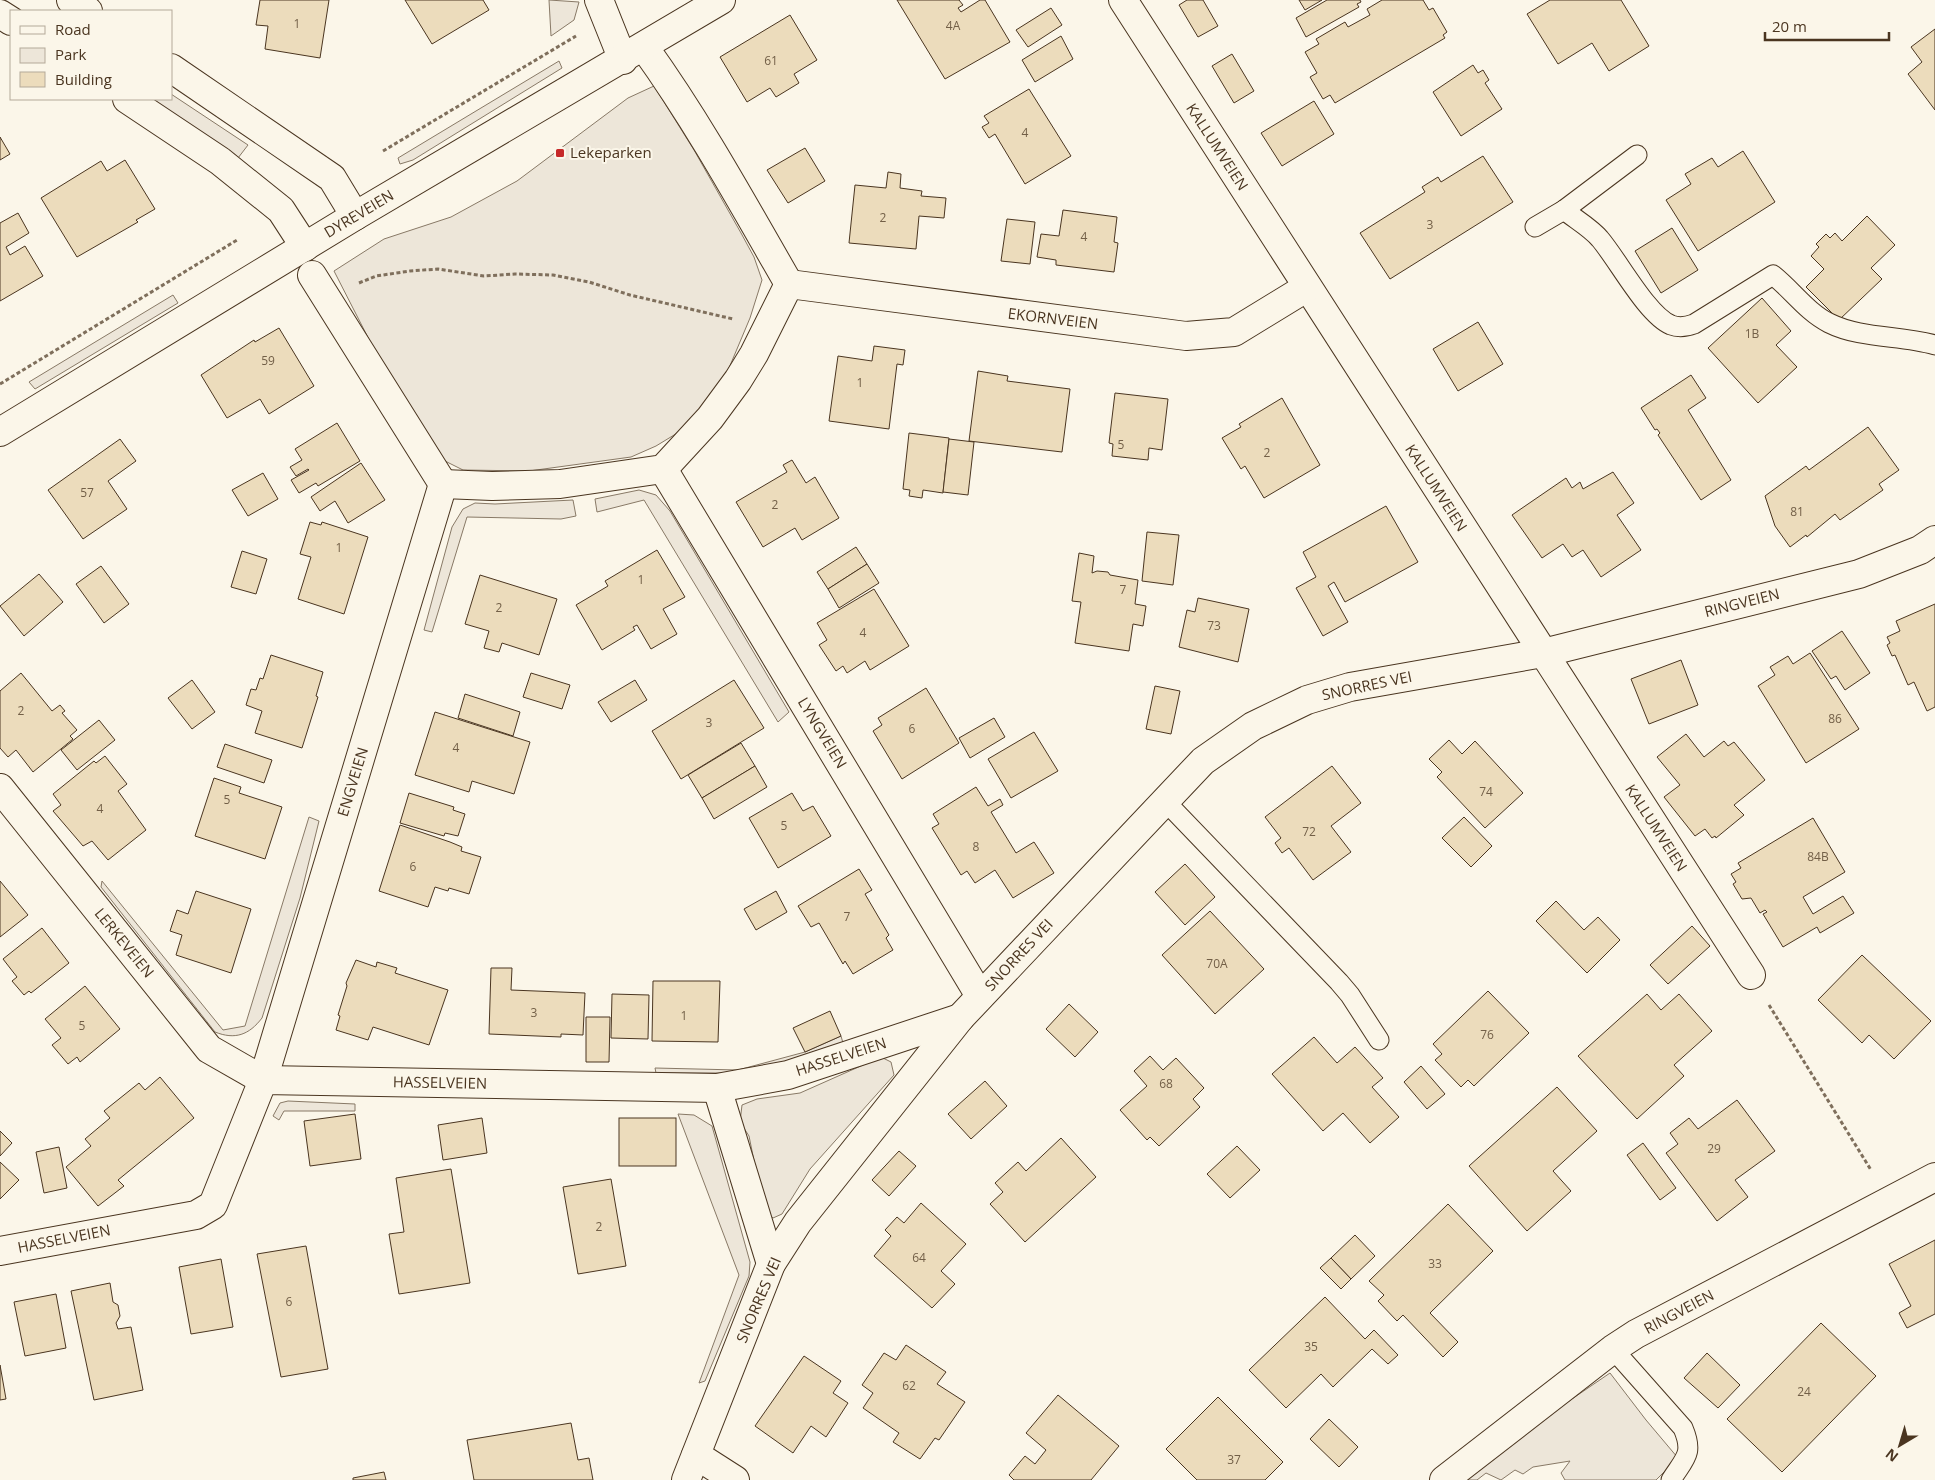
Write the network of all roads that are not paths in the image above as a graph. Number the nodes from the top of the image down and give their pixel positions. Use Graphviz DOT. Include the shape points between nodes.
graph roads {
  1 [pos="71,0"];
  2 [pos="721,0"];
  3 [pos="1123,0"];
  4 [pos="602,9"];
  5 [pos="86,10"];
  6 [pos="633,53"];
  7 [pos="172,69"];
  8 [pos="128,100"];
  9 [pos="1638,155"];
  10 [pos="1564,210"];
  11 [pos="355,216"];
  12 [pos="1535,227"];
  13 [pos="305,247"];
  14 [pos="312,275"];
  15 [pos="789,284"];
  16 [pos="1306,288"];
  17 [pos="1935,346"];
  18 [pos="0,432"];
  19 [pos="664,469"];
  20 [pos="442,484"];
  21 [pos="1935,540"];
  22 [pos="1543,652"];
  23 [pos="0,788"];
  24 [pos="1165,801"];
  25 [pos="1750,975"];
  26 [pos="980,996"];
  27 [pos="960,1018"];
  28 [pos="1379,1040"];
  29 [pos="263,1080"];
  30 [pos="717,1088"];
  31 [pos="1935,1177"];
  32 [pos="0,1251"];
  33 [pos="772,1264"];
  34 [pos="1613,1349"];
  35 [pos="696,1455"];
  36 [pos="686,1480"];
  37 [pos="735,1480"];
  38 [pos="1444,1480"];
  39 [pos="1671,1480"];
  1 -- 5 [label="street"];
  2 -- 6 [label="street, DYREVEIEN"];
  3 -- 16 [label="street, KALLUMVEIEN"];
  4 -- 6 [label="street"];
  6 -- 11 [label="street, DYREVEIEN"];
  6 -- 15 [label="street" via="674,91"];
  7 -- 11 [label="street" via="332,178"];
  8 -- 13 [label="street" via="220,161 280,210"];
  9 -- 10 [label="lane"];
  10 -- 12 [label="lane"];
  10 -- 17 [label="lane" via="1599,237 1642,297 1671,325 1684,328 1694,324 1773,275 1828,323 1855,332 1912,339"];
  11 -- 13 [label="street, DYREVEIEN"];
  13 -- 18 [label="street, DYREVEIEN"];
  14 -- 20 [label="street"];
  15 -- 16 [label="street, EKORNVEIEN" via="1186,336 1234,332"];
  15 -- 19 [label="street" via="738,380 710,418"];
  16 -- 22 [label="street, KALLUMVEIEN"];
  19 -- 20 [label="street" via="560,484"];
  19 -- 26 [label="street, LYNGVEIEN"];
  20 -- 29 [label="street, ENGVEIEN"];
  21 -- 22 [label="street, RINGVEIEN" via="1920,550 1859,574"];
  22 -- 24 [label="street, SNORRES VEI" via="1350,687 1307,700 1253,726 1210,756"];
  22 -- 25 [label="street, KALLUMVEIEN"];
  23 -- 29 [label="street, LERKEVEIEN" via="208,1049"];
  24 -- 26 [label="street, SNORRES VEI"];
  24 -- 28 [label="lane" via="1339,982"];
  26 -- 27 [label="street, SNORRES VEI"];
  27 -- 30 [label="street, HASSELVEIEN" via="788,1074"];
  27 -- 33 [label="street, SNORRES VEI" via="798,1222"];
  29 -- 30 [label="street, HASSELVEIEN"];
  29 -- 32 [label="street, HASSELVEIEN" via="213,1205 196,1215"];
  30 -- 33 [label="street"];
  31 -- 34 [label="street, RINGVEIEN"];
  33 -- 35 [label="street, SNORRES VEI"];
  34 -- 38 [label="street, RINGVEIEN"];
  34 -- 39 [label="lane" via="1683,1428 1689,1443 1688,1454"];
  35 -- 36 [label="street, SNORRES VEI"];
  35 -- 37 [label="street"];
}
